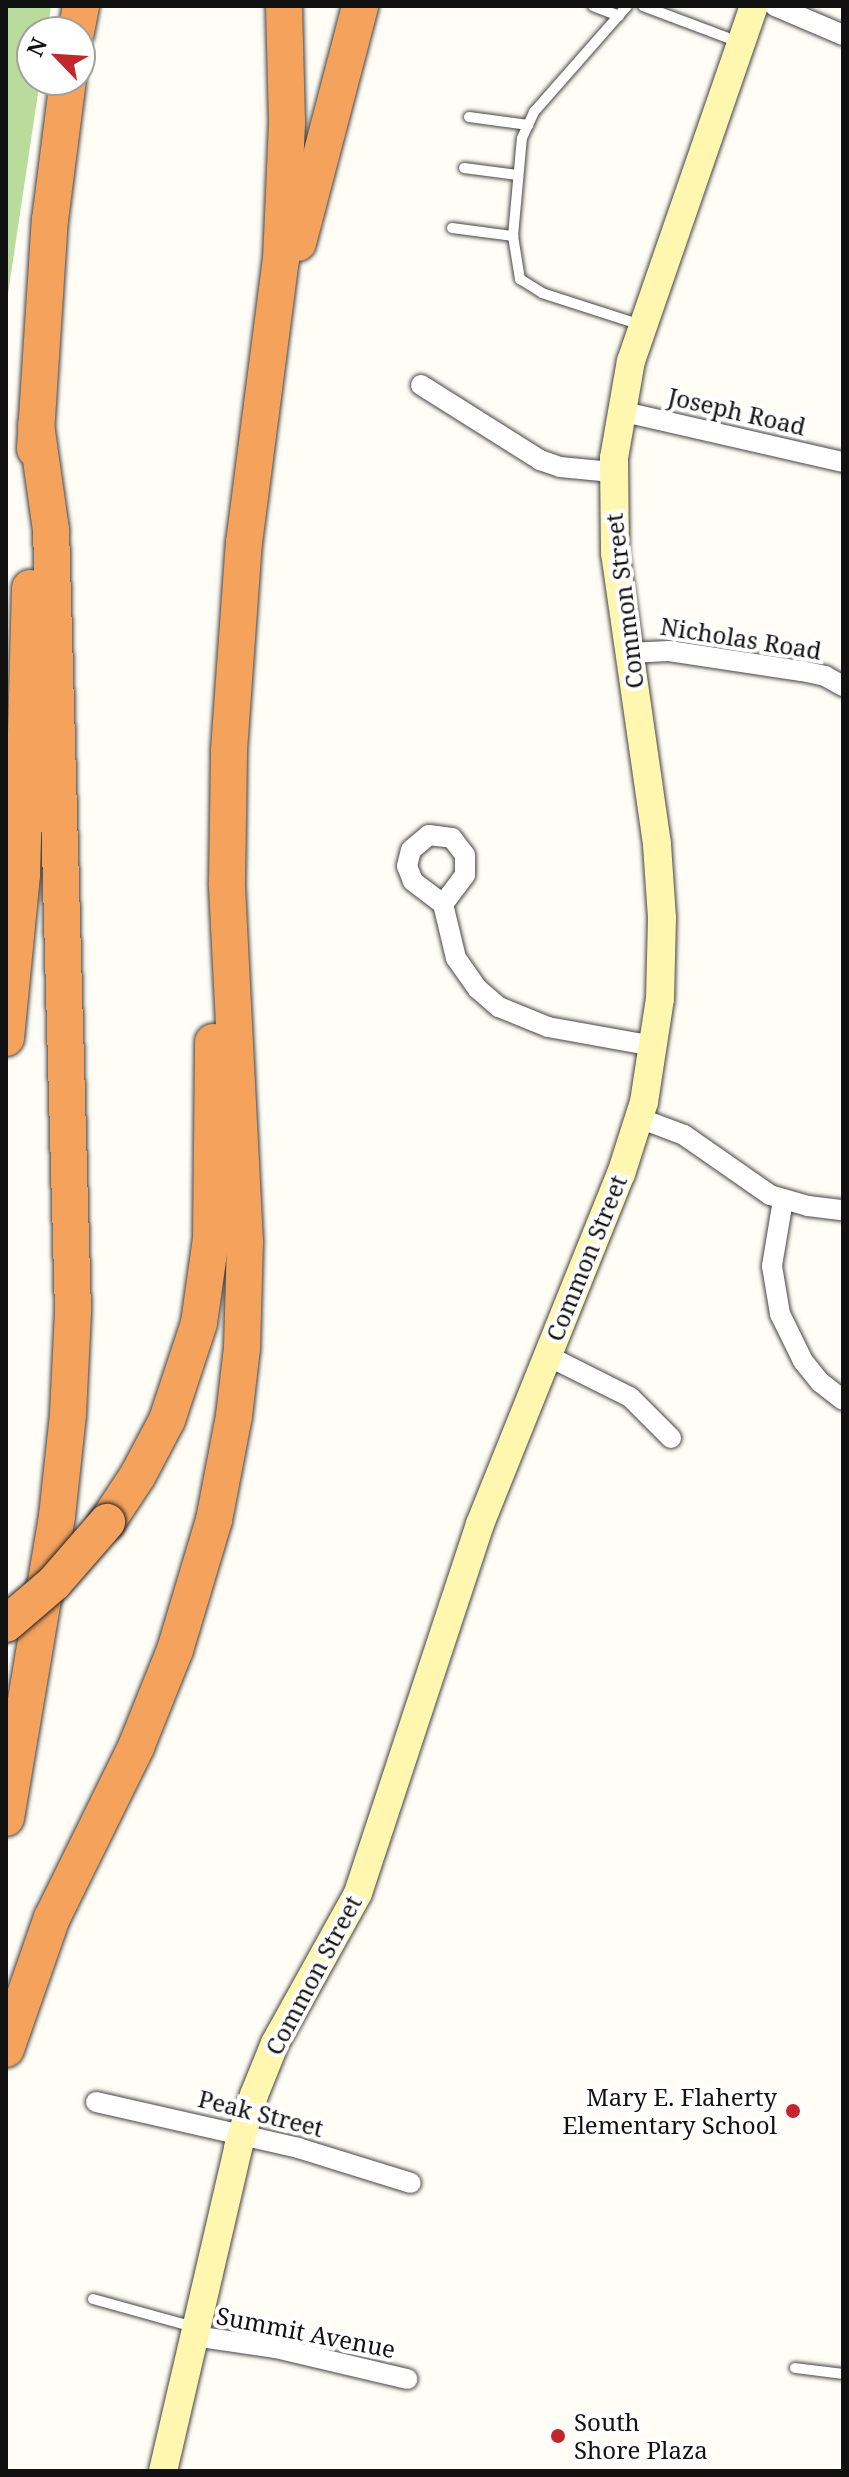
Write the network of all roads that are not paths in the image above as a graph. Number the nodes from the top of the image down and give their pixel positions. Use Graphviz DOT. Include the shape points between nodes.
graph roads {
  1 [pos="284,6"];
  2 [pos="360,6"];
  3 [pos="593,6"];
  4 [pos="627,6"];
  5 [pos="643,6"];
  6 [pos="754,6"];
  7 [pos="775,6"];
  8 [pos="619,16"];
  9 [pos="843,35"];
  10 [pos="741,43"];
  11 [pos="66,96"];
  12 [pos="469,117"];
  13 [pos="528,125"];
  14 [pos="464,168"];
  15 [pos="518,175"];
  16 [pos="452,228"];
  17 [pos="513,236"];
  18 [pos="643,326"];
  19 [pos="421,385"];
  20 [pos="264,405"];
  21 [pos="620,411"];
  22 [pos="36,425"];
  23 [pos="843,462"];
  24 [pos="612,472"];
  25 [pos="628,653"];
  26 [pos="843,686"];
  27 [pos="227,817"];
  28 [pos="443,904"];
  29 [pos="6,1038"];
  30 [pos="654,1046"];
  31 [pos="639,1118"];
  32 [pos="783,1200"];
  33 [pos="843,1210"];
  34 [pos="546,1355"];
  35 [pos="843,1400"];
  36 [pos="671,1438"];
  37 [pos="6,1624"];
  38 [pos="6,1818"];
  39 [pos="6,2049"];
  40 [pos="96,2102"];
  41 [pos="241,2134"];
  42 [pos="411,2183"];
  43 [pos="93,2299"];
  44 [pos="194,2331"];
  45 [pos="795,2368"];
  46 [pos="843,2374"];
  47 [pos="407,2379"];
  48 [pos="163,2471"];
  1 -- 20 [label="highway" via="285,193"];
  2 -- 20 [label="highway" via="297,247"];
  3 -- 8 [label="lane"];
  4 -- 8 [label="lane"];
  5 -- 10 [label="lane"];
  6 -- 10 [label="street, Common Street"];
  7 -- 9 [label="street"];
  8 -- 13 [label="lane"];
  10 -- 18 [label="street, Common Street"];
  11 -- 22 [label="highway" via="50,220"];
  12 -- 13 [label="lane"];
  13 -- 15 [label="lane"];
  14 -- 15 [label="lane"];
  15 -- 17 [label="lane"];
  16 -- 17 [label="lane"];
  17 -- 18 [label="lane" via="520,279 542,293"];
  18 -- 21 [label="street, Common Street"];
  19 -- 24 [label="street" via="540,460"];
  20 -- 27 [label="highway" via="241,577"];
  21 -- 23 [label="street, Joseph Road"];
  21 -- 24 [label="street, Common Street"];
  22 -- 29 [label="highway" via="22,875"];
  22 -- 38 [label="highway" via="51,530 73,1311 59,1505"];
  24 -- 25 [label="street, Common Street" via="615,553"];
  25 -- 26 [label="street, Nicholas Road" via="669,651 802,671"];
  25 -- 30 [label="street, Common Street" via="660,881 663,955"];
  27 -- 37 [label="highway, bridge" via="214,1014 212,1204 207,1282 194,1344 149,1457 107,1522 54,1583"];
  27 -- 39 [label="highway" via="245,1242 242,1348 228,1450 199,1575 163,1684 56,1910"];
  28 -- 30 [label="street" via="456,958 499,1007 534,1024"];
  30 -- 31 [label="street, Common Street"];
  31 -- 32 [label="street" via="684,1135"];
  31 -- 34 [label="street, Common Street"];
  32 -- 33 [label="street"];
  32 -- 35 [label="street" via="772,1266 780,1314 803,1361"];
  34 -- 36 [label="street" via="630,1397"];
  34 -- 41 [label="street, Common Street" via="480,1524 358,1893 271,2051"];
  40 -- 41 [label="street, Peak Street"];
  41 -- 42 [label="street, Peak Street"];
  41 -- 44 [label="street, Common Street"];
  43 -- 44 [label="lane"];
  44 -- 47 [label="street, Summit Avenue"];
  44 -- 48 [label="street, Common Street"];
  45 -- 46 [label="lane"];
}
